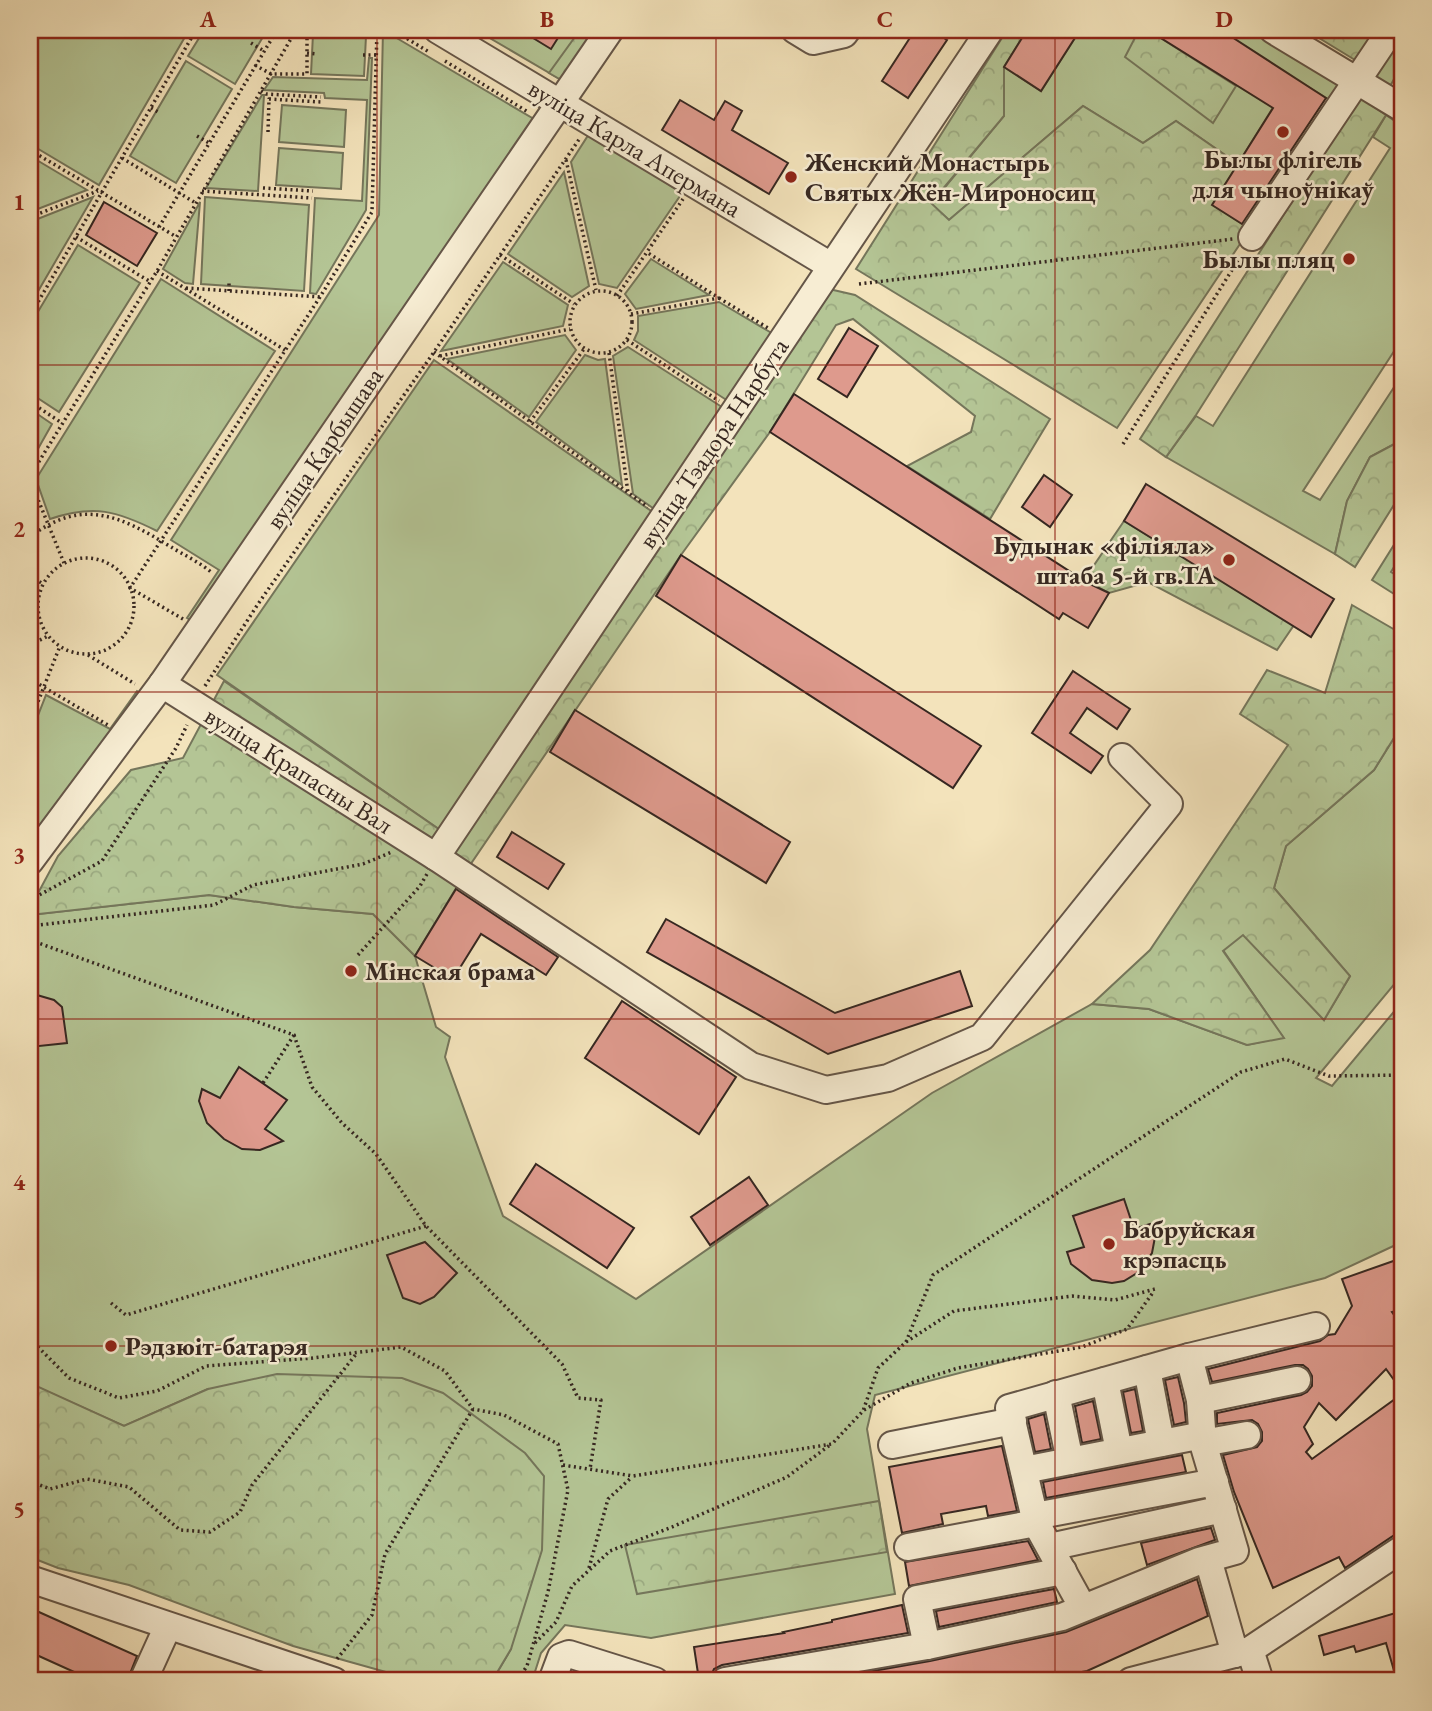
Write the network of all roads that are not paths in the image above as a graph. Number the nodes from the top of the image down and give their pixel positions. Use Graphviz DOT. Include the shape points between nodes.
graph roads {
  1 [pos="438,30"];
  2 [pos="610,30"];
  3 [pos="795,30"];
  4 [pos="847,30"];
  5 [pos="990,30"];
  6 [pos="1273,30"];
  7 [pos="1391,30"];
  8 [pos="1357,81"];
  9 [pos="1402,108"];
  10 [pos="553,113"];
  11 [pos="1252,237"];
  12 [pos="831,266"];
  13 [pos="157,690"];
  14 [pos="1122,757"];
  15 [pos="425,850"];
  16 [pos="30,861"];
  17 [pos="1316,1326"];
  18 [pos="1189,1357"];
  19 [pos="1147,1369"];
  20 [pos="1297,1380"];
  21 [pos="1105,1381"];
  22 [pos="1056,1394"];
  23 [pos="1200,1400"];
  24 [pos="1013,1420"];
  25 [pos="1247,1435"];
  26 [pos="1203,1439"];
  27 [pos="1161,1443"];
  28 [pos="892,1445"];
  29 [pos="1119,1451"];
  30 [pos="1070,1461"];
  31 [pos="1024,1470"];
  32 [pos="1215,1482"];
  33 [pos="1223,1510"];
  34 [pos="1036,1519"];
  35 [pos="908,1547"];
  36 [pos="1050,1547"];
  37 [pos="1402,1549"];
  38 [pos="1208,1559"];
  39 [pos="1063,1571"];
  40 [pos="30,1579"];
  41 [pos="1083,1608"];
  42 [pos="168,1626"];
  43 [pos="926,1646"];
  44 [pos="1243,1652"];
  45 [pos="328,1679"];
  46 [pos="143,1681"];
  47 [pos="552,1681"];
  48 [pos="655,1681"];
  49 [pos="725,1681"];
  50 [pos="1131,1681"];
  51 [pos="1260,1681"];
  1 -- 10 [label="street, вуліца Карла Апермана"];
  2 -- 10 [label="street, вуліца Карбышава"];
  3 -- 4 [label="street" via="813,41"];
  5 -- 12 [label="street, вуліца Тэадора Нарбута"];
  6 -- 8 [label="street"];
  7 -- 8 [label="street"];
  8 -- 9 [label="street"];
  8 -- 11 [label="street"];
  10 -- 12 [label="street, вуліца Карла Апермана"];
  10 -- 13 [label="street, вуліца Карбышава"];
  12 -- 15 [label="street, вуліца Тэадора Нарбута"];
  13 -- 15 [label="street, вуліца Крапасны Вал" via="195,705"];
  13 -- 16 [label="street, вуліца Карбышава"];
  14 -- 15 [label="street, вуліца Крапасны Вал" via="1169,804 982,1037 888,1078 825,1090 751,1066"];
  17 -- 18 [label="street"];
  18 -- 19 [label="street"];
  18 -- 23 [label="street"];
  19 -- 21 [label="street"];
  19 -- 27 [label="street"];
  20 -- 23 [label="street"];
  21 -- 22 [label="street"];
  21 -- 29 [label="street"];
  22 -- 24 [label="street" via="1009,1408"];
  22 -- 30 [label="street"];
  23 -- 26 [label="street"];
  24 -- 28 [label="street"];
  24 -- 31 [label="street"];
  25 -- 26 [label="street"];
  26 -- 27 [label="street"];
  26 -- 32 [label="street"];
  27 -- 29 [label="street"];
  29 -- 30 [label="street"];
  30 -- 31 [label="street"];
  31 -- 34 [label="street"];
  32 -- 33 [label="street"];
  32 -- 34 [label="street"];
  33 -- 36 [label="street"];
  33 -- 38 [label="street" via="1235,1551"];
  34 -- 35 [label="street"];
  34 -- 36 [label="street"];
  36 -- 39 [label="street"];
  37 -- 44 [label="street"];
  38 -- 41 [label="street"];
  38 -- 44 [label="street"];
  39 -- 41 [label="street"];
  39 -- 43 [label="street" via="917,1599"];
  40 -- 42 [label="street"];
  41 -- 43 [label="street" via="1062,1617"];
  42 -- 45 [label="street"];
  42 -- 46 [label="street"];
  43 -- 49 [label="street"];
  44 -- 50 [label="street"];
  44 -- 51 [label="street"];
  47 -- 48 [label="street" via="561,1657 569,1654"];
}
